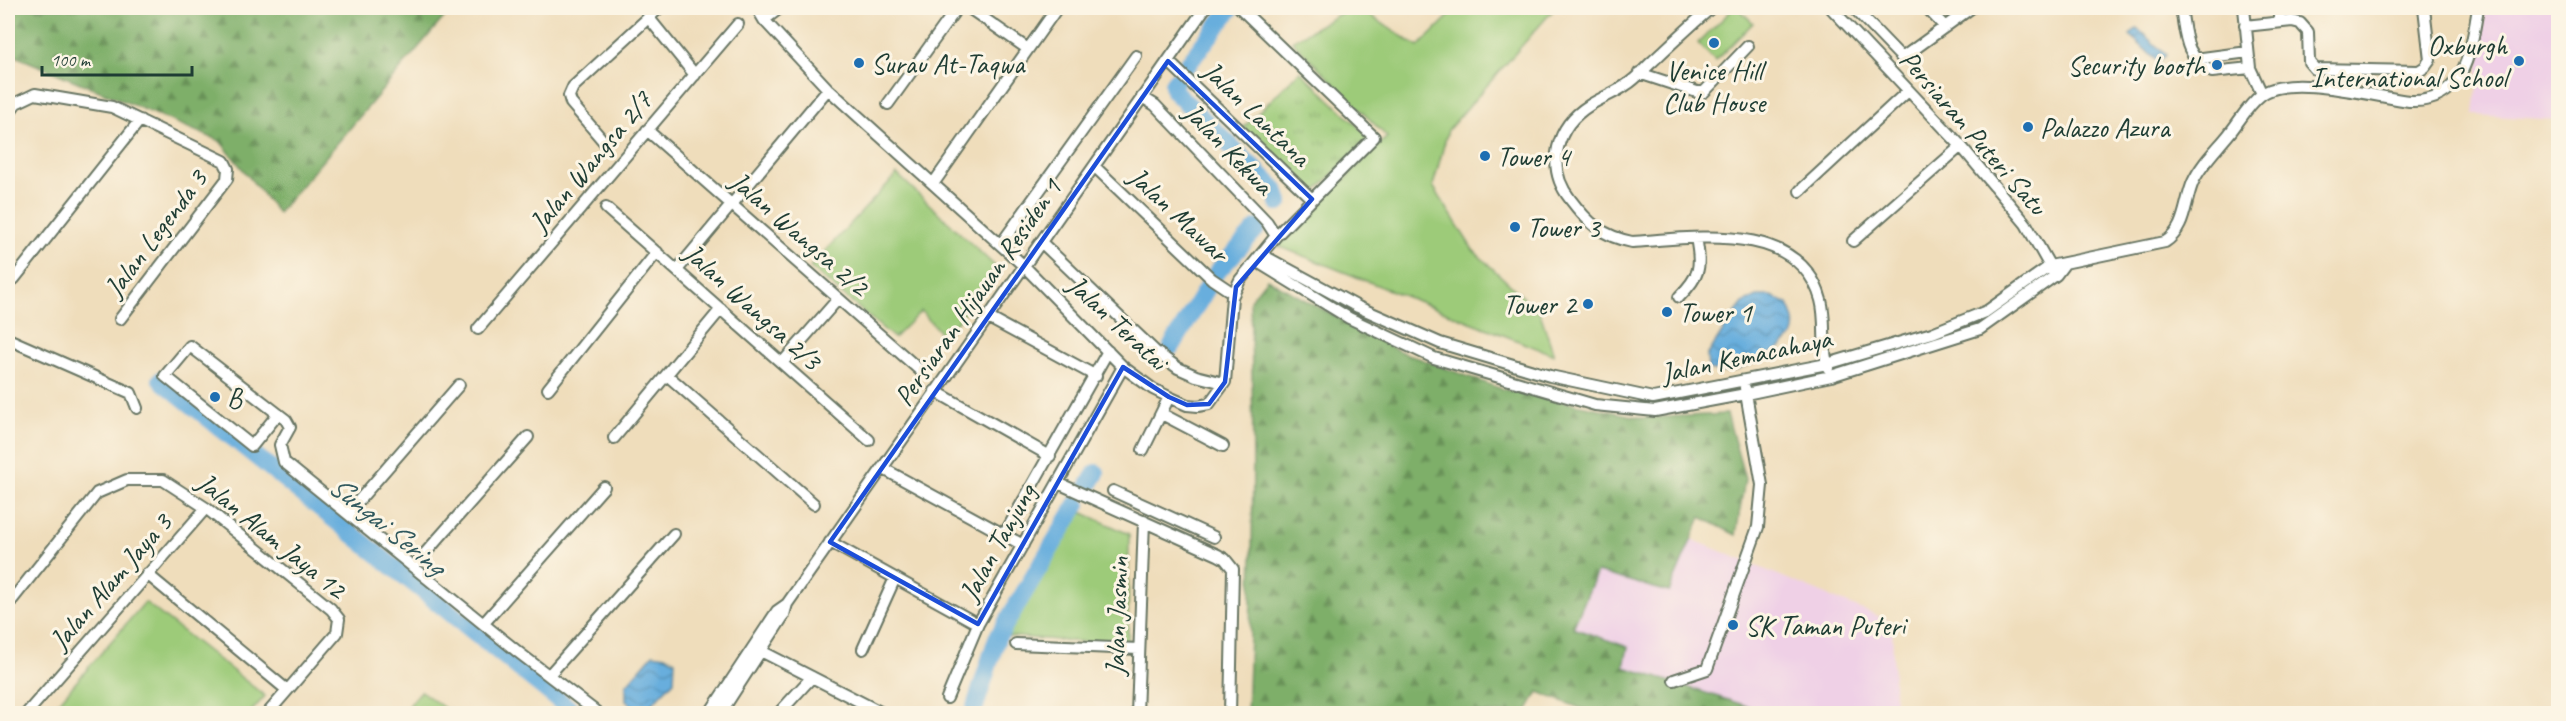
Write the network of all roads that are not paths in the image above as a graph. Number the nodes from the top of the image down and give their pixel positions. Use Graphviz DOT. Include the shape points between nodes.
graph roads {
  1 [pos="659,8"];
  2 [pos="757,8"];
  3 [pos="780,8"];
  4 [pos="957,8"];
  5 [pos="969,8"];
  6 [pos="1057,8"];
  7 [pos="1205,8"];
  8 [pos="1240,8"];
  9 [pos="1711,8"];
  10 [pos="1831,8"];
  11 [pos="1854,8"];
  12 [pos="1927,8"];
  13 [pos="1971,8"];
  14 [pos="2181,8"];
  15 [pos="2244,8"];
  16 [pos="2278,8"];
  17 [pos="2424,8"];
  18 [pos="2478,8"];
  19 [pos="648,17"];
  20 [pos="764,20"];
  21 [pos="2280,22"];
  22 [pos="738,24"];
  23 [pos="2246,26"];
  24 [pos="1945,27"];
  25 [pos="1748,46"];
  26 [pos="1028,49"];
  27 [pos="2248,52"];
  28 [pos="1136,56"];
  29 [pos="2195,59"];
  30 [pos="1168,61"];
  31 [pos="2250,68"];
  32 [pos="1639,73"];
  33 [pos="695,75"];
  34 [pos="828,89"];
  35 [pos="1908,91"];
  36 [pos="2262,94"];
  37 [pos="1142,97"];
  38 [pos="888,104"];
  39 [pos="8,114"];
  40 [pos="140,120"];
  41 [pos="647,130"];
  42 [pos="604,143"];
  43 [pos="1961,146"];
  44 [pos="1095,167"];
  45 [pos="933,184"];
  46 [pos="1800,191"];
  47 [pos="1312,200"];
  48 [pos="731,204"];
  49 [pos="606,208"];
  50 [pos="1276,236"];
  51 [pos="1696,238"];
  52 [pos="1853,241"];
  53 [pos="1041,242"];
  54 [pos="1001,244"];
  55 [pos="657,252"];
  56 [pos="1259,258"];
  57 [pos="1024,266"];
  58 [pos="677,270"];
  59 [pos="2053,271"];
  60 [pos="14,279"];
  61 [pos="1233,293"];
  62 [pos="1679,297"];
  63 [pos="838,299"];
  64 [pos="721,309"];
  65 [pos="987,317"];
  66 [pos="120,319"];
  67 [pos="478,329"];
  68 [pos="8,339"];
  69 [pos="1108,351"];
  70 [pos="782,363"];
  71 [pos="1827,364"];
  72 [pos="1123,367"];
  73 [pos="922,372"];
  74 [pos="667,375"];
  75 [pos="1096,376"];
  76 [pos="1831,376"];
  77 [pos="1744,382"];
  78 [pos="1224,383"];
  79 [pos="459,385"];
  80 [pos="548,389"];
  81 [pos="935,391"];
  82 [pos="1746,394"];
  83 [pos="1169,398"];
  84 [pos="137,408"];
  85 [pos="278,414"];
  86 [pos="1162,414"];
  87 [pos="528,437"];
  88 [pos="614,438"];
  89 [pos="869,440"];
  90 [pos="1223,446"];
  91 [pos="1143,450"];
  92 [pos="1050,456"];
  93 [pos="882,468"];
  94 [pos="1058,483"];
  95 [pos="604,487"];
  96 [pos="1113,491"];
  97 [pos="814,504"];
  98 [pos="206,508"];
  99 [pos="348,513"];
  100 [pos="1144,521"];
  101 [pos="674,534"];
  102 [pos="1004,535"];
  103 [pos="1214,537"];
  104 [pos="830,542"];
  105 [pos="1023,545"];
  106 [pos="413,567"];
  107 [pos="147,574"];
  108 [pos="895,578"];
  109 [pos="8,605"];
  110 [pos="484,623"];
  111 [pos="978,624"];
  112 [pos="764,638"];
  113 [pos="1016,644"];
  114 [pos="863,649"];
  115 [pos="1139,649"];
  116 [pos="761,651"];
  117 [pos="748,654"];
  118 [pos="774,658"];
  119 [pos="752,665"];
  120 [pos="549,675"];
  121 [pos="812,677"];
  122 [pos="1674,680"];
  123 [pos="287,690"];
  124 [pos="947,698"];
  125 [pos="33,711"];
  126 [pos="267,714"];
  127 [pos="599,714"];
  128 [pos="709,714"];
  129 [pos="720,714"];
  130 [pos="778,714"];
  131 [pos="884,714"];
  132 [pos="1137,714"];
  133 [pos="1230,714"];
  1 -- 19 [label="street"];
  2 -- 20 [label="street, Jalan Teratai"];
  3 -- 20 [label="street"];
  4 -- 38 [label="street"];
  5 -- 26 [label="street"];
  6 -- 26 [label="street"];
  7 -- 30 [label="street, Persiaran Hijauan Residen 1"];
  8 -- 47 [label="street" via="1374,137"];
  9 -- 32 [label="street"];
  10 -- 35 [label="street, Persiaran Puteri Satu"];
  11 -- 24 [label="street" via="1902,58"];
  12 -- 24 [label="street"];
  13 -- 24 [label="street"];
  14 -- 29 [label="street" via="2187,43"];
  15 -- 23 [label="street"];
  16 -- 21 [label="street"];
  17 -- 21 [label="street" via="2430,60 2419,70 2315,69 2309,62 2308,32 2300,23"];
  18 -- 36 [label="street" via="2467,60 2454,84 2439,98 2409,101 2305,86 2284,86"];
  19 -- 33 [label="street"];
  19 -- 42 [label="street" via="573,87 569,96"];
  20 -- 34 [label="street, Jalan Teratai"];
  21 -- 23 [label="street"];
  22 -- 33 [label="street, Jalan Wangsa 2/7"];
  23 -- 27 [label="street"];
  25 -- 32 [label="street" via="1704,92"];
  26 -- 45 [label="street"];
  27 -- 29 [label="street"];
  27 -- 31 [label="street"];
  28 -- 54 [label="street"];
  29 -- 31 [label="street" via="2212,72"];
  30 -- 37 [label="street, Persiaran Hijauan Residen 1"];
  30 -- 47 [label="street, Jalan Lantana"];
  31 -- 36 [label="street"];
  32 -- 51 [label="street" via="1627,85 1571,120 1560,139 1555,161 1557,175 1579,211 1598,230 1614,238 1632,242"];
  33 -- 41 [label="street, Jalan Wangsa 2/7"];
  34 -- 45 [label="street, Jalan Teratai"];
  34 -- 48 [label="street"];
  35 -- 43 [label="street, Persiaran Puteri Satu"];
  35 -- 46 [label="street"];
  36 -- 59 [label="street, Jalan Kemacahaya" via="2194,180 2175,236 2165,242 2065,263"];
  37 -- 44 [label="street, Persiaran Hijauan Residen 1"];
  37 -- 50 [label="street, Jalan Kekwa" via="1155,105"];
  39 -- 40 [label="street" via="16,103 35,94 112,107"];
  40 -- 60 [label="street"];
  40 -- 66 [label="street, Jalan Legenda 3" via="224,161 227,180"];
  41 -- 48 [label="street, Jalan Wangsa 2/2"];
  41 -- 67 [label="street, Jalan Wangsa 2/7"];
  43 -- 52 [label="street"];
  43 -- 59 [label="street, Persiaran Puteri Satu" via="2026,224"];
  44 -- 53 [label="street, Persiaran Hijauan Residen 1"];
  44 -- 61 [label="street, Jalan Mawar" via="1212,279"];
  45 -- 54 [label="street, Jalan Teratai"];
  47 -- 50 [label="street"];
  48 -- 58 [label="street"];
  48 -- 63 [label="street, Jalan Wangsa 2/2"];
  49 -- 55 [label="street, Jalan Wangsa 2/3"];
  50 -- 56 [label="street"];
  51 -- 62 [label="street" via="1698,272"];
  51 -- 71 [label="street" via="1742,238 1775,247 1794,260 1809,276 1821,300"];
  53 -- 57 [label="street, Persiaran Hijauan Residen 1"];
  53 -- 78 [label="street" via="1156,352 1178,368"];
  54 -- 57 [label="street, Jalan Teratai"];
  55 -- 58 [label="street, Jalan Wangsa 2/3"];
  55 -- 80 [label="street"];
  56 -- 61 [label="street"];
  56 -- 77 [label="street, Jalan Kemacahaya" via="1358,308 1440,343 1550,376 1653,398"];
  56 -- 82 [label="street, Jalan Kemacahaya" via="1349,318 1434,358 1595,405 1655,411"];
  57 -- 65 [label="street, Persiaran Hijauan Residen 1"];
  57 -- 69 [label="street, Jalan Teratai"];
  58 -- 64 [label="street, Jalan Wangsa 2/3"];
  59 -- 71 [label="street, Jalan Kemacahaya" via="1987,311 1932,333"];
  59 -- 76 [label="street, Jalan Kemacahaya" via="1980,329"];
  61 -- 78 [label="street"];
  63 -- 70 [label="street"];
  63 -- 73 [label="street, Jalan Wangsa 2/2"];
  64 -- 70 [label="street, Jalan Wangsa 2/3"];
  64 -- 74 [label="street"];
  65 -- 75 [label="street"];
  65 -- 81 [label="street, Persiaran Hijauan Residen 1"];
  68 -- 84 [label="street" via="131,393"];
  69 -- 72 [label="street, Jalan Teratai"];
  69 -- 75 [label="street"];
  70 -- 89 [label="street, Jalan Wangsa 2/3"];
  71 -- 76 [label="street"];
  71 -- 77 [label="street, Jalan Kemacahaya"];
  72 -- 83 [label="street, Jalan Teratai"];
  72 -- 94 [label="street, Jalan Tanjung"];
  74 -- 88 [label="street"];
  74 -- 97 [label="street"];
  75 -- 92 [label="street"];
  76 -- 82 [label="street, Jalan Kemacahaya"];
  77 -- 82 [label="street"];
  78 -- 83 [label="street, Jalan Teratai" via="1209,404 1187,405"];
  79 -- 99 [label="street"];
  81 -- 92 [label="street"];
  81 -- 93 [label="street, Persiaran Hijauan Residen 1"];
  82 -- 122 [label="street" via="1762,485 1758,527 1707,669"];
  83 -- 86 [label="street"];
  85 -- 85 [label="street" via="190,346 165,376 252,446"];
  85 -- 99 [label="street" via="290,427 280,445 284,462"];
  86 -- 90 [label="street"];
  86 -- 91 [label="street"];
  87 -- 106 [label="street"];
  92 -- 102 [label="street"];
  93 -- 102 [label="street"];
  93 -- 104 [label="street, Persiaran Hijauan Residen 1"];
  94 -- 100 [label="street"];
  94 -- 105 [label="street, Jalan Tanjung"];
  95 -- 110 [label="street"];
  96 -- 103 [label="street"];
  98 -- 107 [label="street, Jalan Alam Jaya 3"];
  98 -- 109 [label="street, Jalan Alam Jaya 12" via="163,480 127,480 98,493"];
  98 -- 123 [label="street, Jalan Alam Jaya 12" via="339,619 337,633"];
  99 -- 106 [label="street"];
  100 -- 115 [label="street, Jalan Jasmin"];
  100 -- 133 [label="street" via="1225,558 1233,569"];
  101 -- 120 [label="street"];
  102 -- 105 [label="street"];
  104 -- 108 [label="street, Jalan Tanjung"];
  104 -- 112 [label="street, Persiaran Hijauan Residen 1" via="787,604 784,615"];
  105 -- 111 [label="street, Jalan Tanjung"];
  106 -- 110 [label="street"];
  107 -- 123 [label="street"];
  107 -- 125 [label="street, Jalan Alam Jaya 3"];
  108 -- 111 [label="street, Jalan Tanjung"];
  108 -- 114 [label="street"];
  110 -- 120 [label="street"];
  111 -- 124 [label="street"];
  112 -- 116 [label="street, Persiaran Hijauan Residen 1"];
  112 -- 117 [label="street, Persiaran Hijauan Residen 1"];
  112 -- 118 [label="street"];
  113 -- 115 [label="street"];
  115 -- 132 [label="street, Jalan Jasmin"];
  116 -- 117 [label="street"];
  116 -- 118 [label="street"];
  116 -- 119 [label="street, Persiaran Hijauan Residen 1"];
  117 -- 128 [label="street, Persiaran Hijauan Residen 1"];
  118 -- 119 [label="street"];
  118 -- 121 [label="street"];
  119 -- 129 [label="street, Persiaran Hijauan Residen 1"];
  120 -- 127 [label="street"];
  121 -- 130 [label="street"];
  121 -- 131 [label="street"];
  123 -- 126 [label="street"];
}
